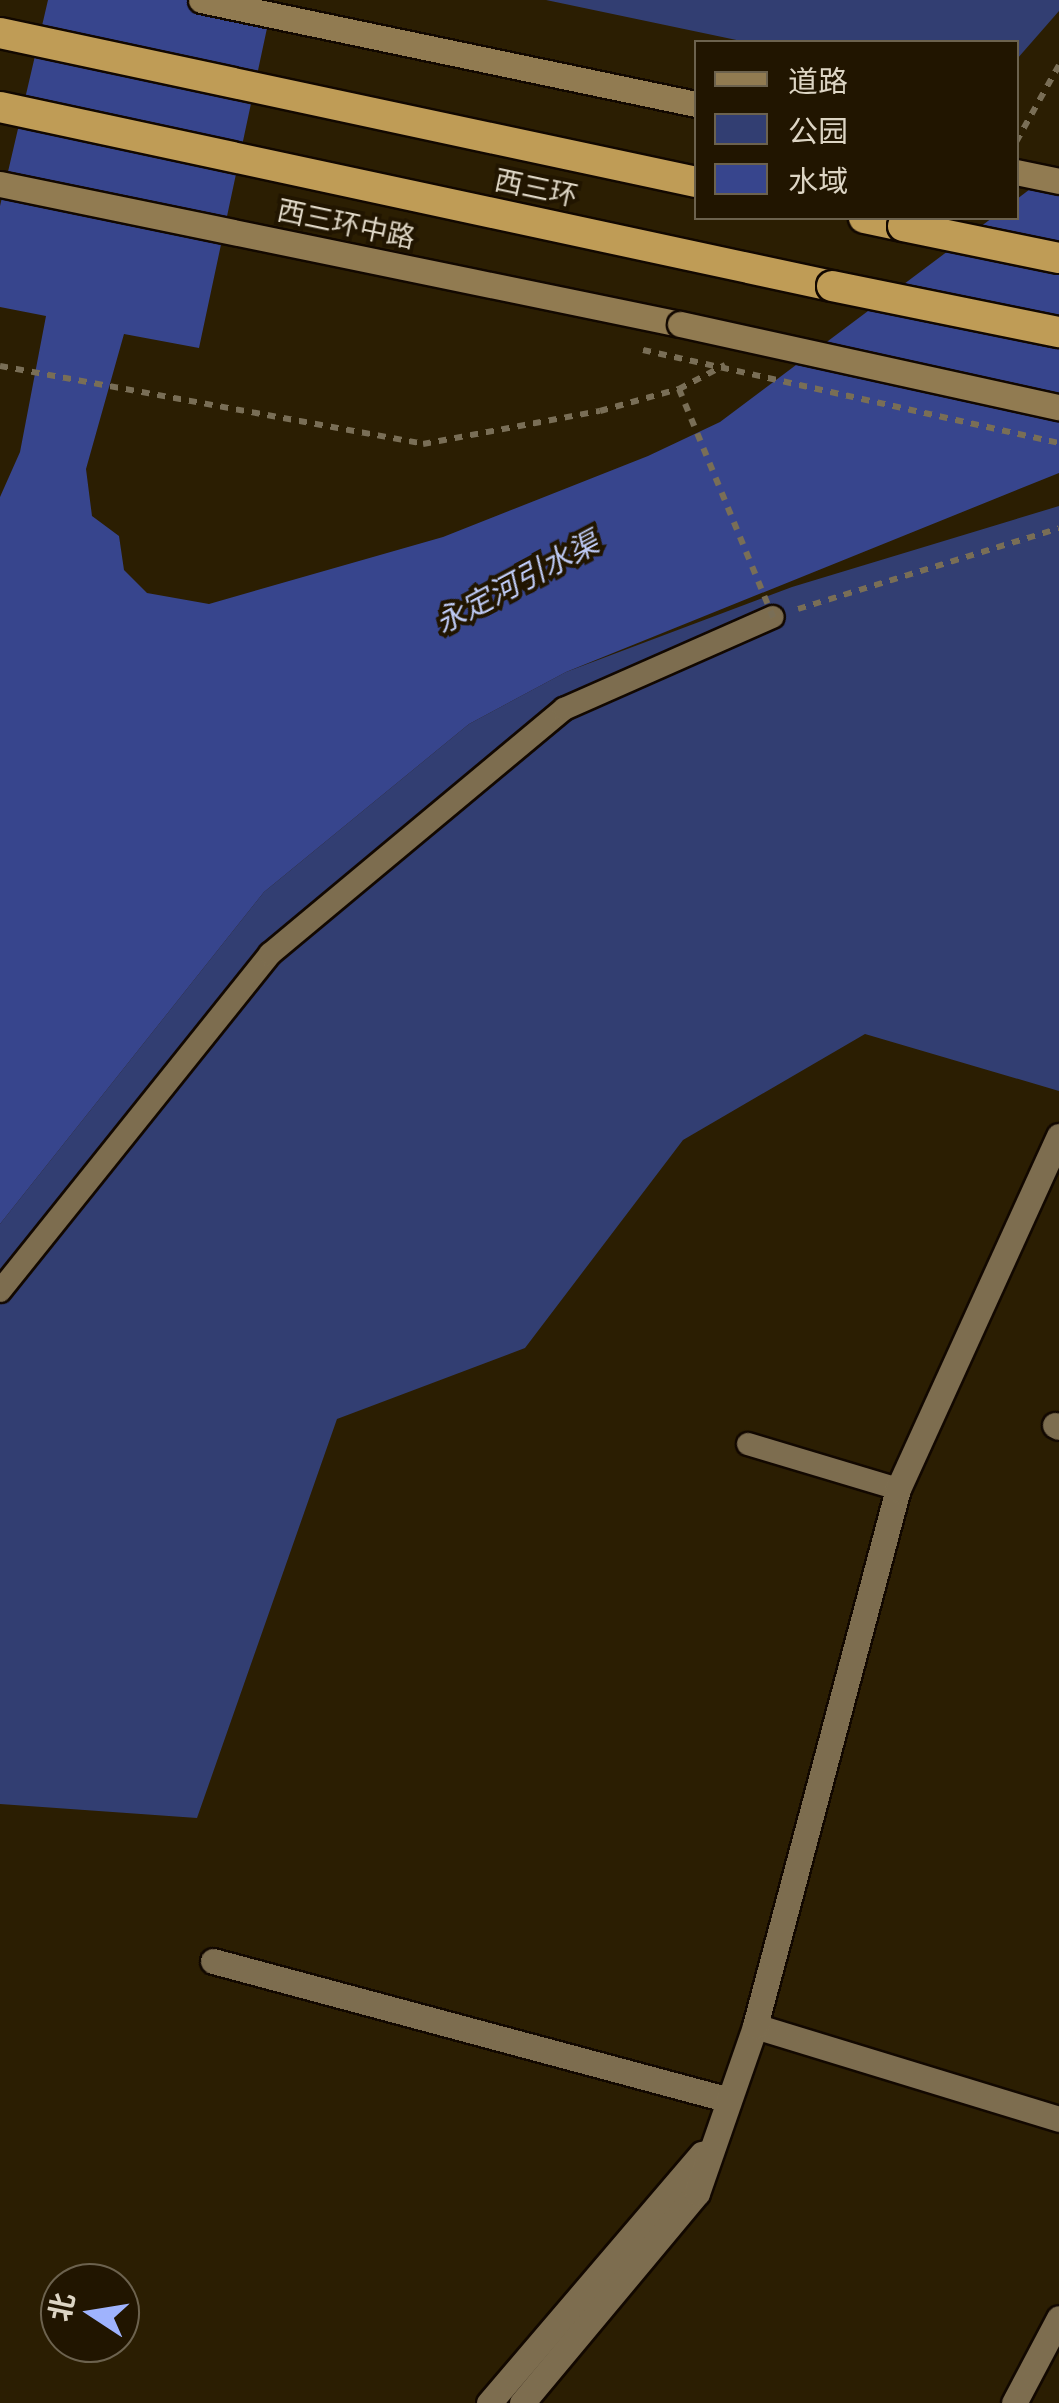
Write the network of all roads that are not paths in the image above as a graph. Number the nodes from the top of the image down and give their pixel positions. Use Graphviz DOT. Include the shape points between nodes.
graph roads {
  1 [pos="201,0"];
  2 [pos="0,34"];
  3 [pos="694,104"];
  4 [pos="11,110"];
  5 [pos="1019,173"];
  6 [pos="1059,181"];
  7 [pos="694,182"];
  8 [pos="4,185"];
  9 [pos="874,220"];
  10 [pos="1059,258"];
  11 [pos="1059,332"];
  12 [pos="1059,406"];
  13 [pos="773,616"];
  14 [pos="1059,1136"];
  15 [pos="0,1291"];
  16 [pos="748,1444"];
  17 [pos="898,1489"];
  18 [pos="212,1961"];
  19 [pos="754,2026"];
  20 [pos="726,2098"];
  21 [pos="1059,2118"];
  22 [pos="705,2150"];
  23 [pos="1059,2318"];
  24 [pos="490,2403"];
  25 [pos="522,2403"];
  26 [pos="1014,2403"];
  1 -- 3 [label="street"];
  2 -- 7 [label="highway, 西三环"];
  4 -- 11 [label="highway, 西三环, bridge"];
  5 -- 6 [label="street"];
  8 -- 12 [label="street, 西三环中路, bridge"];
  9 -- 10 [label="highway, bridge"];
  13 -- 15 [label="lane" via="564,709 270,954"];
  14 -- 17 [label="street"];
  16 -- 17 [label="lane"];
  17 -- 19 [label="street"];
  18 -- 20 [label="street"];
  19 -- 20 [label="street"];
  19 -- 21 [label="street"];
  20 -- 22 [label="street"];
  22 -- 24 [label="street"];
  22 -- 25 [label="street" via="697,2193"];
  23 -- 26 [label="street"];
}
